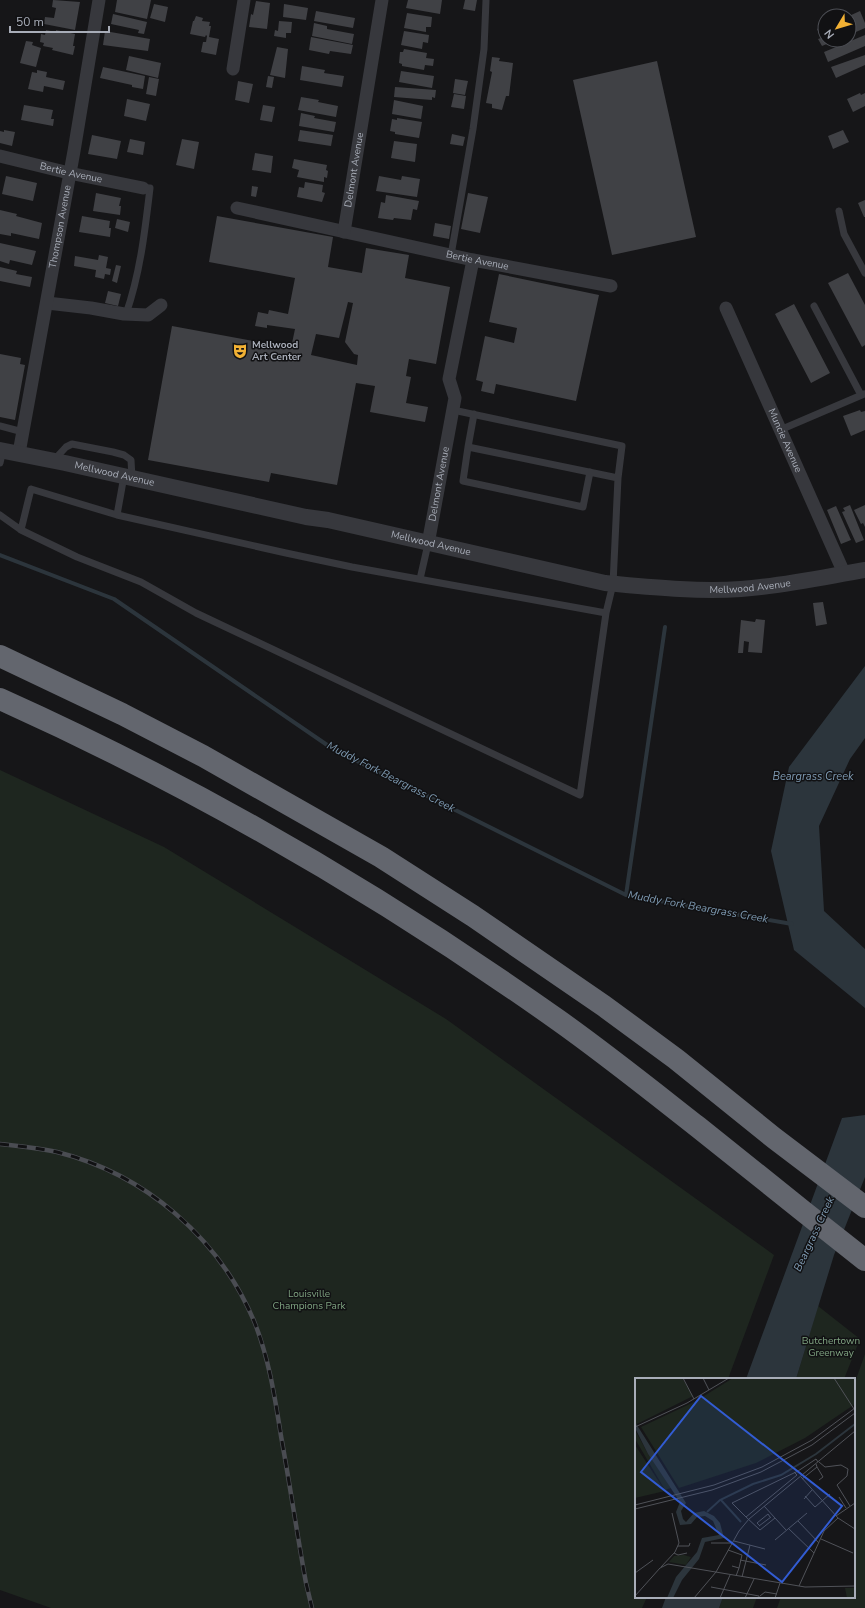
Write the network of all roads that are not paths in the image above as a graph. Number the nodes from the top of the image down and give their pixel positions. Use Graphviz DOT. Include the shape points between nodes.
graph roads {
  1 [pos="99,0"];
  2 [pos="244,0"];
  3 [pos="382,0"];
  4 [pos="486,0"];
  5 [pos="233,69"];
  6 [pos="0,156"];
  7 [pos="69,173"];
  8 [pos="143,188"];
  9 [pos="237,208"];
  10 [pos="839,211"];
  11 [pos="344,232"];
  12 [pos="451,255"];
  13 [pos="473,260"];
  14 [pos="865,273"];
  15 [pos="611,286"];
  16 [pos="47,303"];
  17 [pos="161,305"];
  18 [pos="814,306"];
  19 [pos="726,308"];
  20 [pos="126,314"];
  21 [pos="863,394"];
  22 [pos="453,410"];
  23 [pos="474,414"];
  24 [pos="0,426"];
  25 [pos="780,430"];
  26 [pos="23,432"];
  27 [pos="468,447"];
  28 [pos="19,453"];
  29 [pos="1,454"];
  30 [pos="590,472"];
  31 [pos="128,477"];
  32 [pos="618,478"];
  33 [pos="0,515"];
  34 [pos="117,515"];
  35 [pos="21,530"];
  36 [pos="428,544"];
  37 [pos="865,571"];
  38 [pos="844,573"];
  39 [pos="420,579"];
  40 [pos="613,584"];
  41 [pos="606,613"];
  42 [pos="0,656"];
  43 [pos="0,699"];
  44 [pos="865,1207"];
  45 [pos="865,1260"];
  1 -- 7 [label="street, Thompson Avenue"];
  2 -- 5 [label="street"];
  3 -- 11 [label="street, Delmont Avenue"];
  4 -- 12 [label="lane" via="484,49"];
  6 -- 7 [label="street, Bertie Avenue"];
  7 -- 8 [label="street, Bertie Avenue"];
  7 -- 16 [label="street, Thompson Avenue"];
  8 -- 20 [label="lane" via="150,188 145,232 134,291"];
  9 -- 11 [label="street"];
  10 -- 14 [label="lane" via="844,234"];
  11 -- 12 [label="street, Bertie Avenue"];
  12 -- 13 [label="street, Bertie Avenue"];
  13 -- 15 [label="street, Bertie Avenue"];
  13 -- 22 [label="street, Delmont Avenue" via="449,379 455,398"];
  16 -- 20 [label="street"];
  16 -- 26 [label="street, Thompson Avenue"];
  17 -- 20 [label="street" via="148,315"];
  18 -- 21 [label="lane"];
  19 -- 25 [label="street, Muncie Avenue"];
  21 -- 25 [label="lane"];
  22 -- 23 [label="lane"];
  22 -- 36 [label="street, Delmont Avenue"];
  23 -- 27 [label="lane"];
  23 -- 32 [label="lane" via="622,446"];
  24 -- 26 [label="lane"];
  25 -- 38 [label="street, Muncie Avenue"];
  26 -- 28 [label="street, Thompson Avenue"];
  27 -- 30 [label="lane"];
  27 -- 30 [label="lane" via="463,481 583,507"];
  28 -- 29 [label="street, Mellwood Avenue"];
  28 -- 31 [label="street, Mellwood Avenue"];
  30 -- 32 [label="lane"];
  31 -- 34 [label="lane"];
  31 -- 36 [label="street, Mellwood Avenue"];
  32 -- 40 [label="lane"];
  33 -- 35 [label="lane"];
  34 -- 35 [label="lane" via="31,489"];
  34 -- 39 [label="lane" via="286,553"];
  35 -- 41 [label="lane" via="77,557 141,582 196,613 580,795"];
  36 -- 39 [label="lane"];
  36 -- 40 [label="street, Mellwood Avenue"];
  37 -- 38 [label="street, Mellwood Avenue"];
  38 -- 40 [label="street, Mellwood Avenue" via="743,589 714,590"];
  39 -- 41 [label="lane"];
  40 -- 41 [label="lane"];
  42 -- 44 [label="highway" via="122,714 254,784 382,857 604,1006"];
  43 -- 45 [label="highway" via="100,746 249,825 457,950 621,1066"];
}
